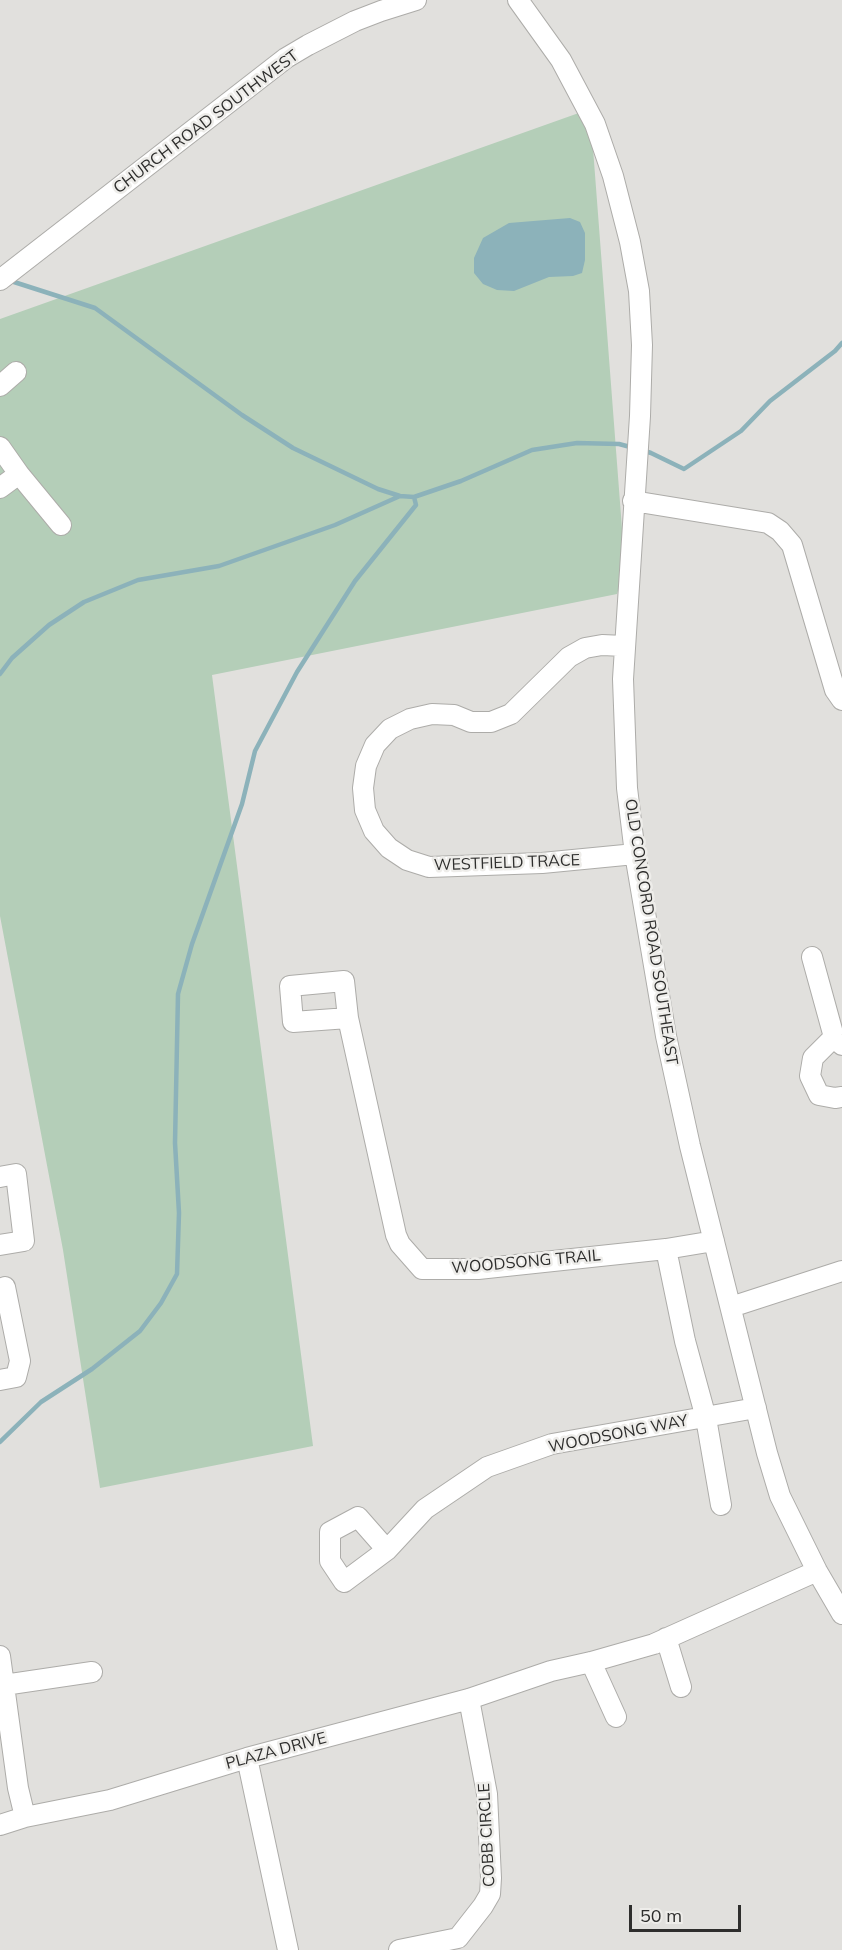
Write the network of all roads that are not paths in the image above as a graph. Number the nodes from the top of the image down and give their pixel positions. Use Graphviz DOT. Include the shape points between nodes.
graph roads {
  1 [pos="416,0"];
  2 [pos="518,0"];
  3 [pos="5,276"];
  4 [pos="16,372"];
  5 [pos="0,386"];
  6 [pos="0,447"];
  7 [pos="19,474"];
  8 [pos="0,488"];
  9 [pos="634,494"];
  10 [pos="62,525"];
  11 [pos="624,646"];
  12 [pos="842,700"];
  13 [pos="635,854"];
  14 [pos="812,957"];
  15 [pos="348,1018"];
  16 [pos="838,1041"];
  17 [pos="842,1097"];
  18 [pos="0,1177"];
  19 [pos="714,1241"];
  20 [pos="0,1245"];
  21 [pos="666,1249"];
  22 [pos="842,1271"];
  23 [pos="5,1287"];
  24 [pos="731,1307"];
  25 [pos="0,1380"];
  26 [pos="756,1408"];
  27 [pos="706,1418"];
  28 [pos="721,1505"];
  29 [pos="387,1550"];
  30 [pos="817,1571"];
  31 [pos="842,1614"];
  32 [pos="666,1638"];
  33 [pos="0,1656"];
  34 [pos="591,1662"];
  35 [pos="92,1672"];
  36 [pos="4,1685"];
  37 [pos="681,1687"];
  38 [pos="469,1699"];
  39 [pos="616,1717"];
  40 [pos="5,1719"];
  41 [pos="247,1758"];
  42 [pos="25,1817"];
  43 [pos="0,1825"];
  44 [pos="288,1950"];
  45 [pos="399,1950"];
  1 -- 3 [label="street, CHURCH ROAD SOUTHWEST" via="355,21 286,58"];
  2 -- 9 [label="street, OLD CONCORD ROAD SOUTHEAST" via="561,60 582,98 604,148 624,213 641,320 642,370"];
  4 -- 5 [label="street"];
  6 -- 7 [label="street"];
  7 -- 8 [label="street"];
  7 -- 10 [label="street"];
  9 -- 11 [label="street, OLD CONCORD ROAD SOUTHEAST"];
  9 -- 12 [label="street" via="768,523 780,531 792,545 835,690"];
  11 -- 13 [label="street, OLD CONCORD ROAD SOUTHEAST" via="627,788"];
  11 -- 13 [label="street, WESTFIELD TRACE" via="585,648 569,657 512,714 491,722 432,714 390,729 375,745 366,766 363,788 365,810 374,831 407,860 429,867 542,863"];
  13 -- 19 [label="street, OLD CONCORD ROAD SOUTHEAST" via="666,1036"];
  14 -- 16 [label="street"];
  15 -- 21 [label="street, WOODSONG TRAIL" via="396,1235 422,1269 478,1269"];
  16 -- 17 [label="street" via="813,1058 810,1076 819,1095"];
  18 -- 20 [label="street" via="16,1174 24,1241"];
  19 -- 21 [label="street, WOODSONG TRAIL"];
  19 -- 24 [label="street, OLD CONCORD ROAD SOUTHEAST"];
  21 -- 27 [label="street"];
  22 -- 24 [label="street"];
  23 -- 25 [label="street" via="20,1361 15,1377"];
  24 -- 26 [label="street, OLD CONCORD ROAD SOUTHEAST"];
  26 -- 27 [label="street, WOODSONG WAY"];
  26 -- 30 [label="street, OLD CONCORD ROAD SOUTHEAST" via="780,1496"];
  27 -- 28 [label="street"];
  27 -- 29 [label="street, WOODSONG WAY" via="552,1444 487,1467 425,1509"];
  29 -- 29 [label="street, WOODSONG WAY" via="344,1581 330,1561 330,1532 358,1517"];
  30 -- 31 [label="street, OLD CONCORD ROAD SOUTHEAST"];
  30 -- 32 [label="street, PLAZA DRIVE"];
  32 -- 34 [label="street, PLAZA DRIVE"];
  32 -- 37 [label="street"];
  33 -- 36 [label="street"];
  34 -- 38 [label="street, PLAZA DRIVE"];
  34 -- 39 [label="street"];
  35 -- 36 [label="street"];
  36 -- 40 [label="street"];
  38 -- 41 [label="street, PLAZA DRIVE"];
  38 -- 45 [label="street, COBB CIRCLE" via="488,1794 490,1894 458,1938"];
  40 -- 42 [label="street"];
  41 -- 42 [label="street, PLAZA DRIVE" via="110,1800"];
  41 -- 44 [label="street"];
  42 -- 43 [label="street, PLAZA DRIVE"];
}
